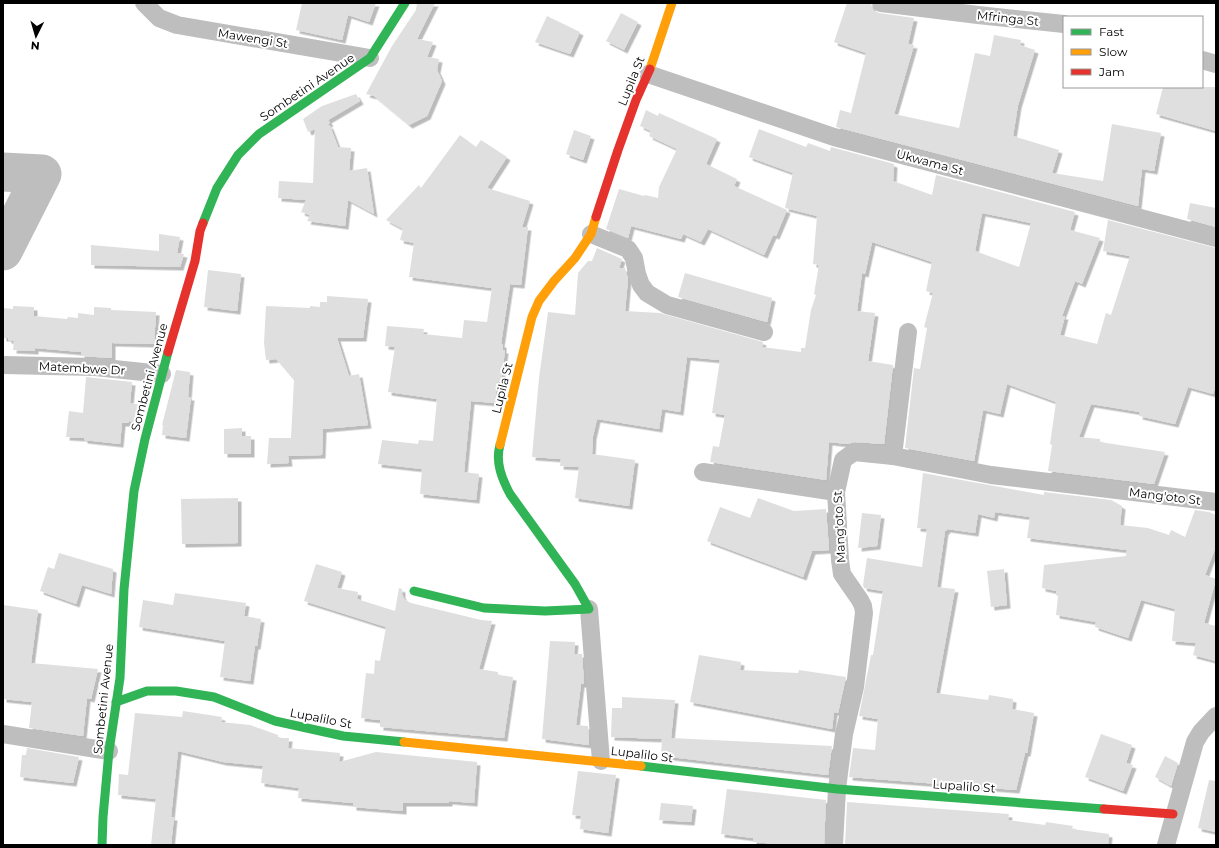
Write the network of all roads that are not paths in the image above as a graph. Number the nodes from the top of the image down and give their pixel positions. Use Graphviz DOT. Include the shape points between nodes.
graph roads {
  1 [pos="144,3"];
  2 [pos="405,3"];
  3 [pos="672,3"];
  4 [pos="881,3"];
  5 [pos="1063,24"];
  6 [pos="370,58"];
  7 [pos="1203,60"];
  8 [pos="1216,64"];
  9 [pos="648,74"];
  10 [pos="591,234"];
  11 [pos="1216,238"];
  12 [pos="764,332"];
  13 [pos="908,332"];
  14 [pos="3,365"];
  15 [pos="162,374"];
  16 [pos="893,456"];
  17 [pos="703,472"];
  18 [pos="836,492"];
  19 [pos="1216,502"];
  20 [pos="414,591"];
  21 [pos="589,609"];
  22 [pos="116,702"];
  23 [pos="1216,716"];
  24 [pos="3,734"];
  25 [pos="109,751"];
  26 [pos="601,761"];
  27 [pos="837,789"];
  28 [pos="1173,814"];
  29 [pos="102,845"];
  30 [pos="834,845"];
  31 [pos="1166,845"];
  1 -- 6 [label="street, Mawengi St" via="159,18 177,25"];
  2 -- 6 [label="street, Sombetini Avenue"];
  3 -- 9 [label="street, Lupila St"];
  4 -- 5 [label="street, Mfringa St"];
  6 -- 15 [label="street, Sombetini Avenue" via="259,134 238,155 217,188 200,231 195,261"];
  7 -- 8 [label="street"];
  9 -- 10 [label="street, Lupila St" via="618,150"];
  9 -- 11 [label="street, Ukwama St" via="834,137"];
  10 -- 12 [label="street" via="628,249 634,258 641,285 647,293 667,305"];
  10 -- 21 [label="street, Lupila St" via="575,258 539,301 532,317 498,451 498,465 510,494"];
  13 -- 16 [label="street"];
  14 -- 15 [label="street, Matembwe Dr" via="95,367"];
  15 -- 22 [label="street, Sombetini Avenue" via="134,490"];
  16 -- 18 [label="street, Mang'oto St" via="854,452 843,460"];
  16 -- 19 [label="street, Mang'oto St" via="991,475"];
  17 -- 18 [label="street"];
  18 -- 27 [label="street, Mang'oto St" via="842,574 860,600 864,613 855,687 844,734"];
  20 -- 21 [label="street" via="484,608 545,611"];
  21 -- 26 [label="street"];
  22 -- 25 [label="street, Sombetini Avenue"];
  22 -- 26 [label="street, Lupalilo St" via="147,691 176,691 214,697 275,721 343,736"];
  23 -- 28 [label="street" via="1195,742"];
  24 -- 25 [label="street"];
  25 -- 29 [label="street, Sombetini Avenue"];
  26 -- 27 [label="street, Lupalilo St"];
  27 -- 28 [label="street, Lupalilo St"];
  27 -- 30 [label="street, Mang'oto St"];
  28 -- 31 [label="street"];
}
